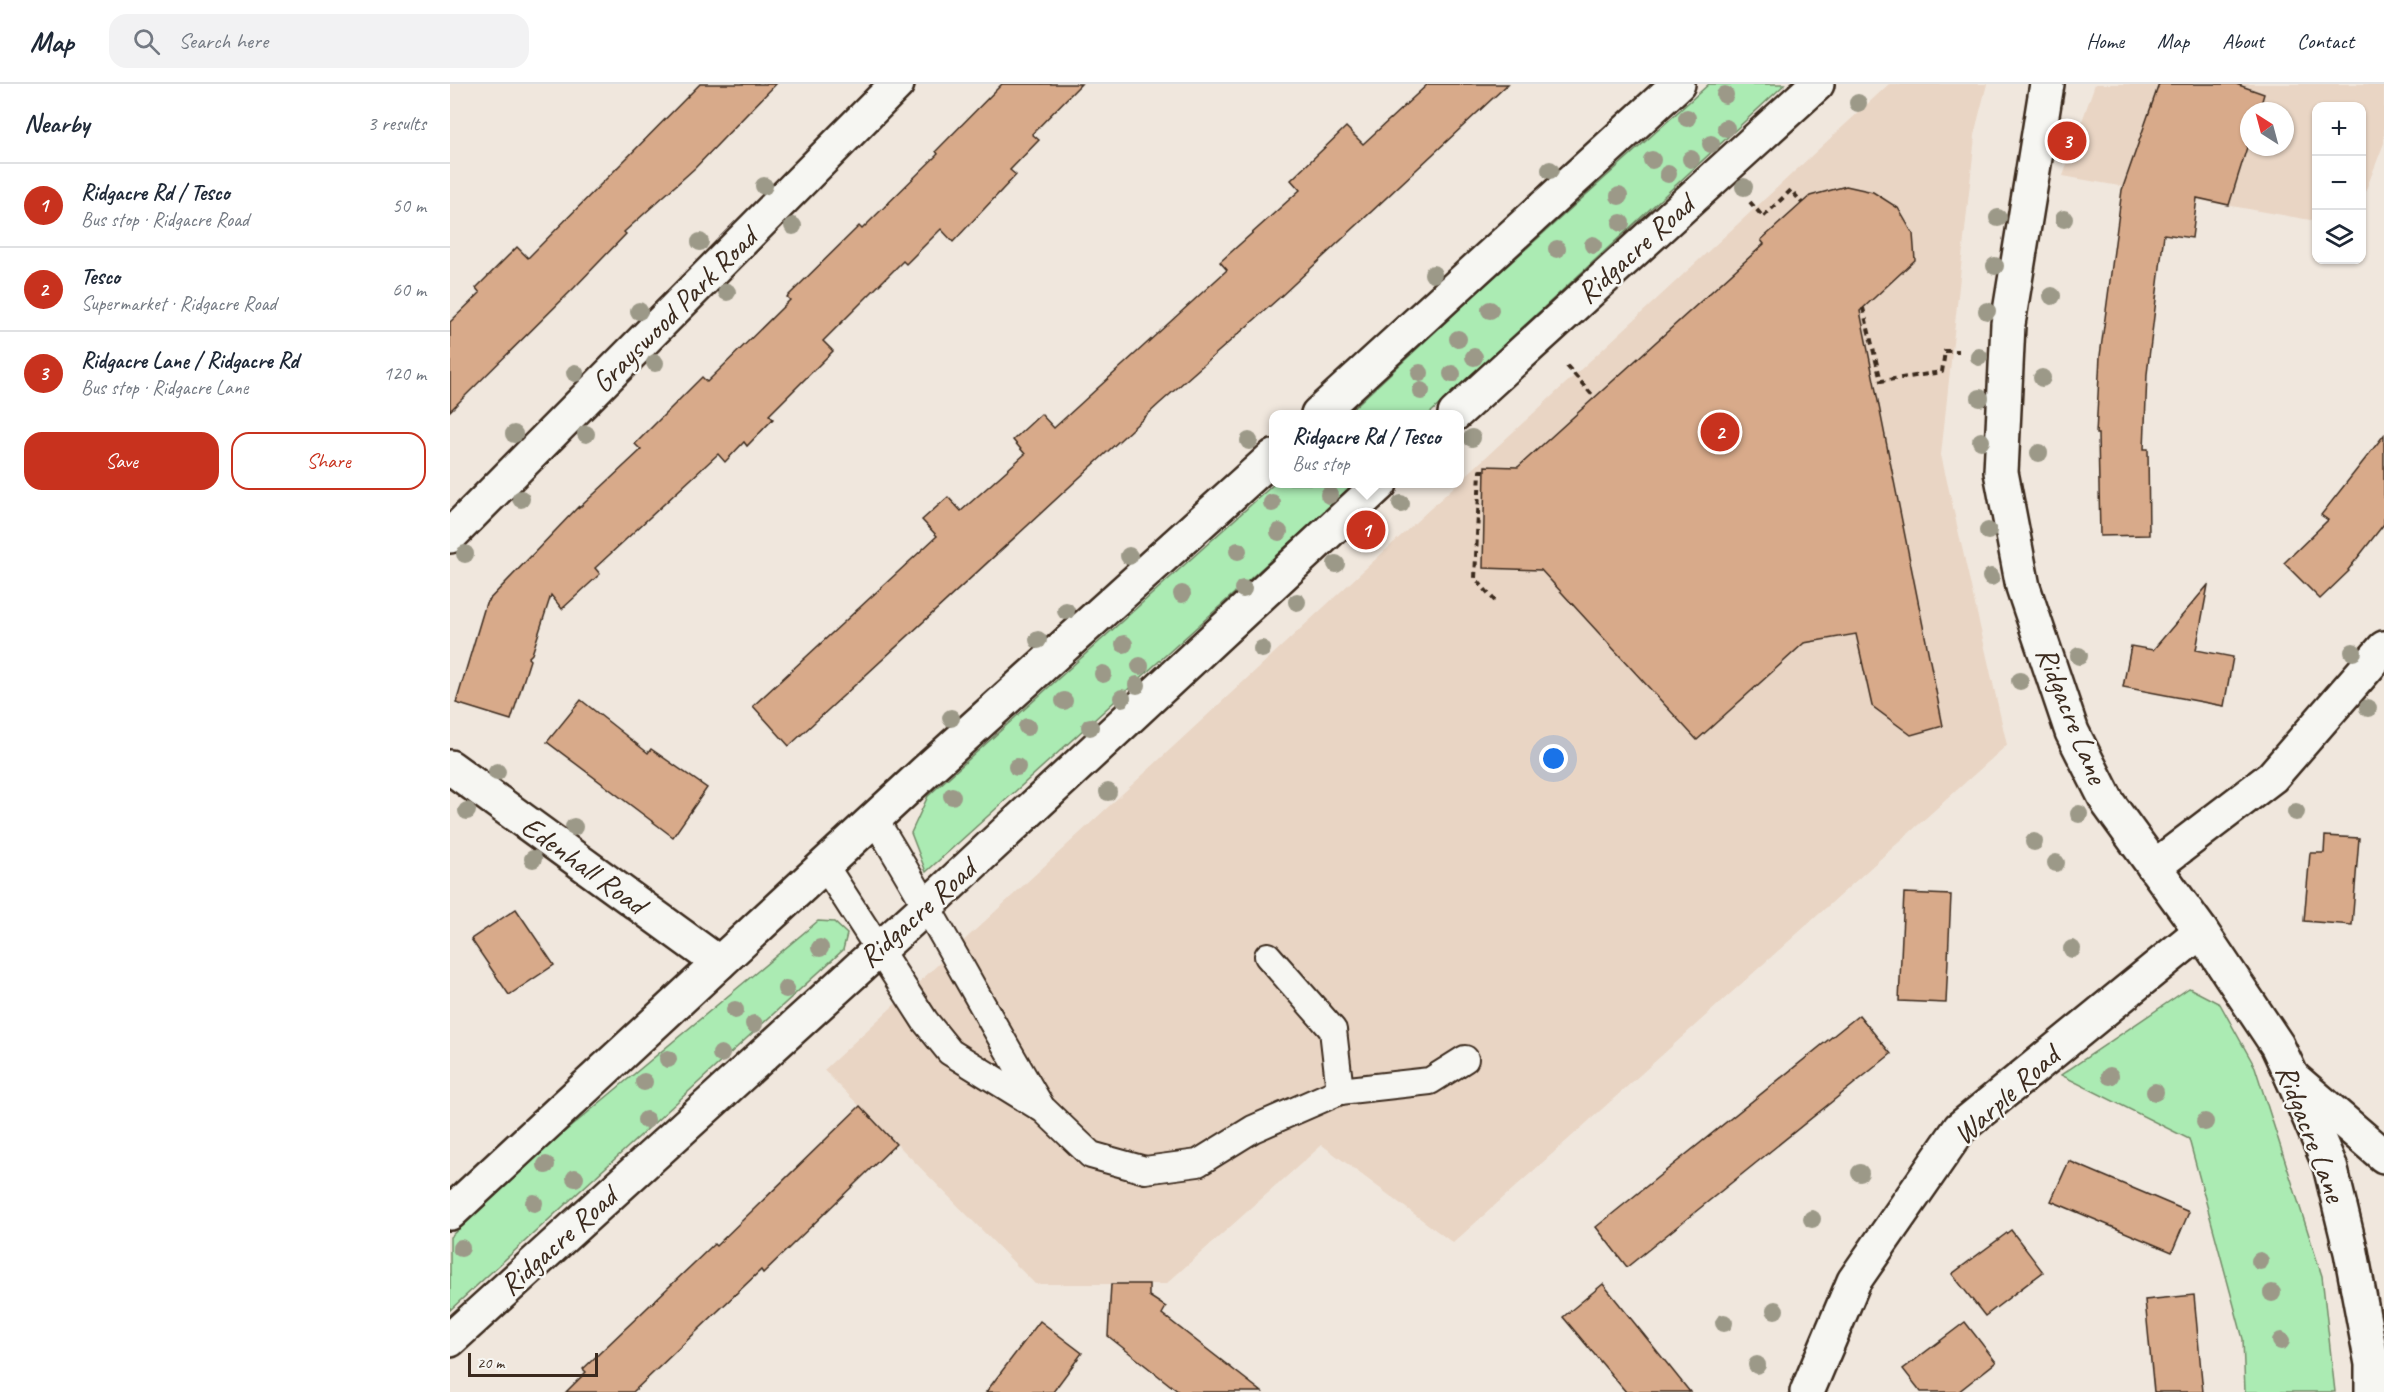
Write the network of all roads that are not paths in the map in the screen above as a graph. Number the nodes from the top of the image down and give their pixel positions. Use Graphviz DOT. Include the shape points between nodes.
graph roads {
  1 [pos="897,84"];
  2 [pos="1678,84"];
  3 [pos="1817,84"];
  4 [pos="2047,84"];
  5 [pos="1322,410"];
  6 [pos="1459,410"];
  7 [pos="1269,461"];
  8 [pos="1375,488"];
  9 [pos="450,536"];
  10 [pos="2384,648"];
  11 [pos="450,767"];
  12 [pos="875,820"];
  13 [pos="825,866"];
  14 [pos="2154,867"];
  15 [pos="928,905"];
  16 [pos="2201,931"];
  17 [pos="878,948"];
  18 [pos="1268,956"];
  19 [pos="718,963"];
  20 [pos="1465,1059"];
  21 [pos="2292,1077"];
  22 [pos="1340,1091"];
  23 [pos="1044,1110"];
  24 [pos="2384,1156"];
  25 [pos="450,1213"];
  26 [pos="450,1340"];
  27 [pos="2376,1368"];
  28 [pos="1807,1392"];
  1 -- 9 [label="street, Grayswood Park Road"];
  2 -- 5 [label="street"];
  3 -- 6 [label="street, Ridgacre Road"];
  4 -- 14 [label="street, Ridgacre Lane" via="2008,324 2001,472 2023,587 2072,732 2108,803"];
  7 -- 12 [label="street"];
  8 -- 15 [label="street, Ridgacre Road"];
  10 -- 14 [label="street" via="2272,777"];
  11 -- 19 [label="street, Edenhall Road"];
  12 -- 13 [label="street"];
  12 -- 15 [label="lane"];
  13 -- 17 [label="lane"];
  13 -- 19 [label="street"];
  14 -- 16 [label="street, Ridgacre Lane"];
  15 -- 17 [label="street, Ridgacre Road"];
  15 -- 23 [label="lane" via="994,1028"];
  16 -- 21 [label="street, Ridgacre Lane" via="2277,1045"];
  16 -- 28 [label="street, Warple Road" via="1960,1128 1854,1281"];
  17 -- 23 [label="lane" via="950,1052"];
  17 -- 26 [label="street, Ridgacre Road"];
  18 -- 22 [label="lane" via="1333,1030"];
  19 -- 25 [label="street"];
  20 -- 22 [label="lane" via="1430,1081"];
  21 -- 24 [label="street"];
  21 -- 27 [label="street, Ridgacre Lane" via="2330,1166"];
  22 -- 23 [label="lane" via="1253,1129 1198,1163 1145,1170 1091,1155"];
}
